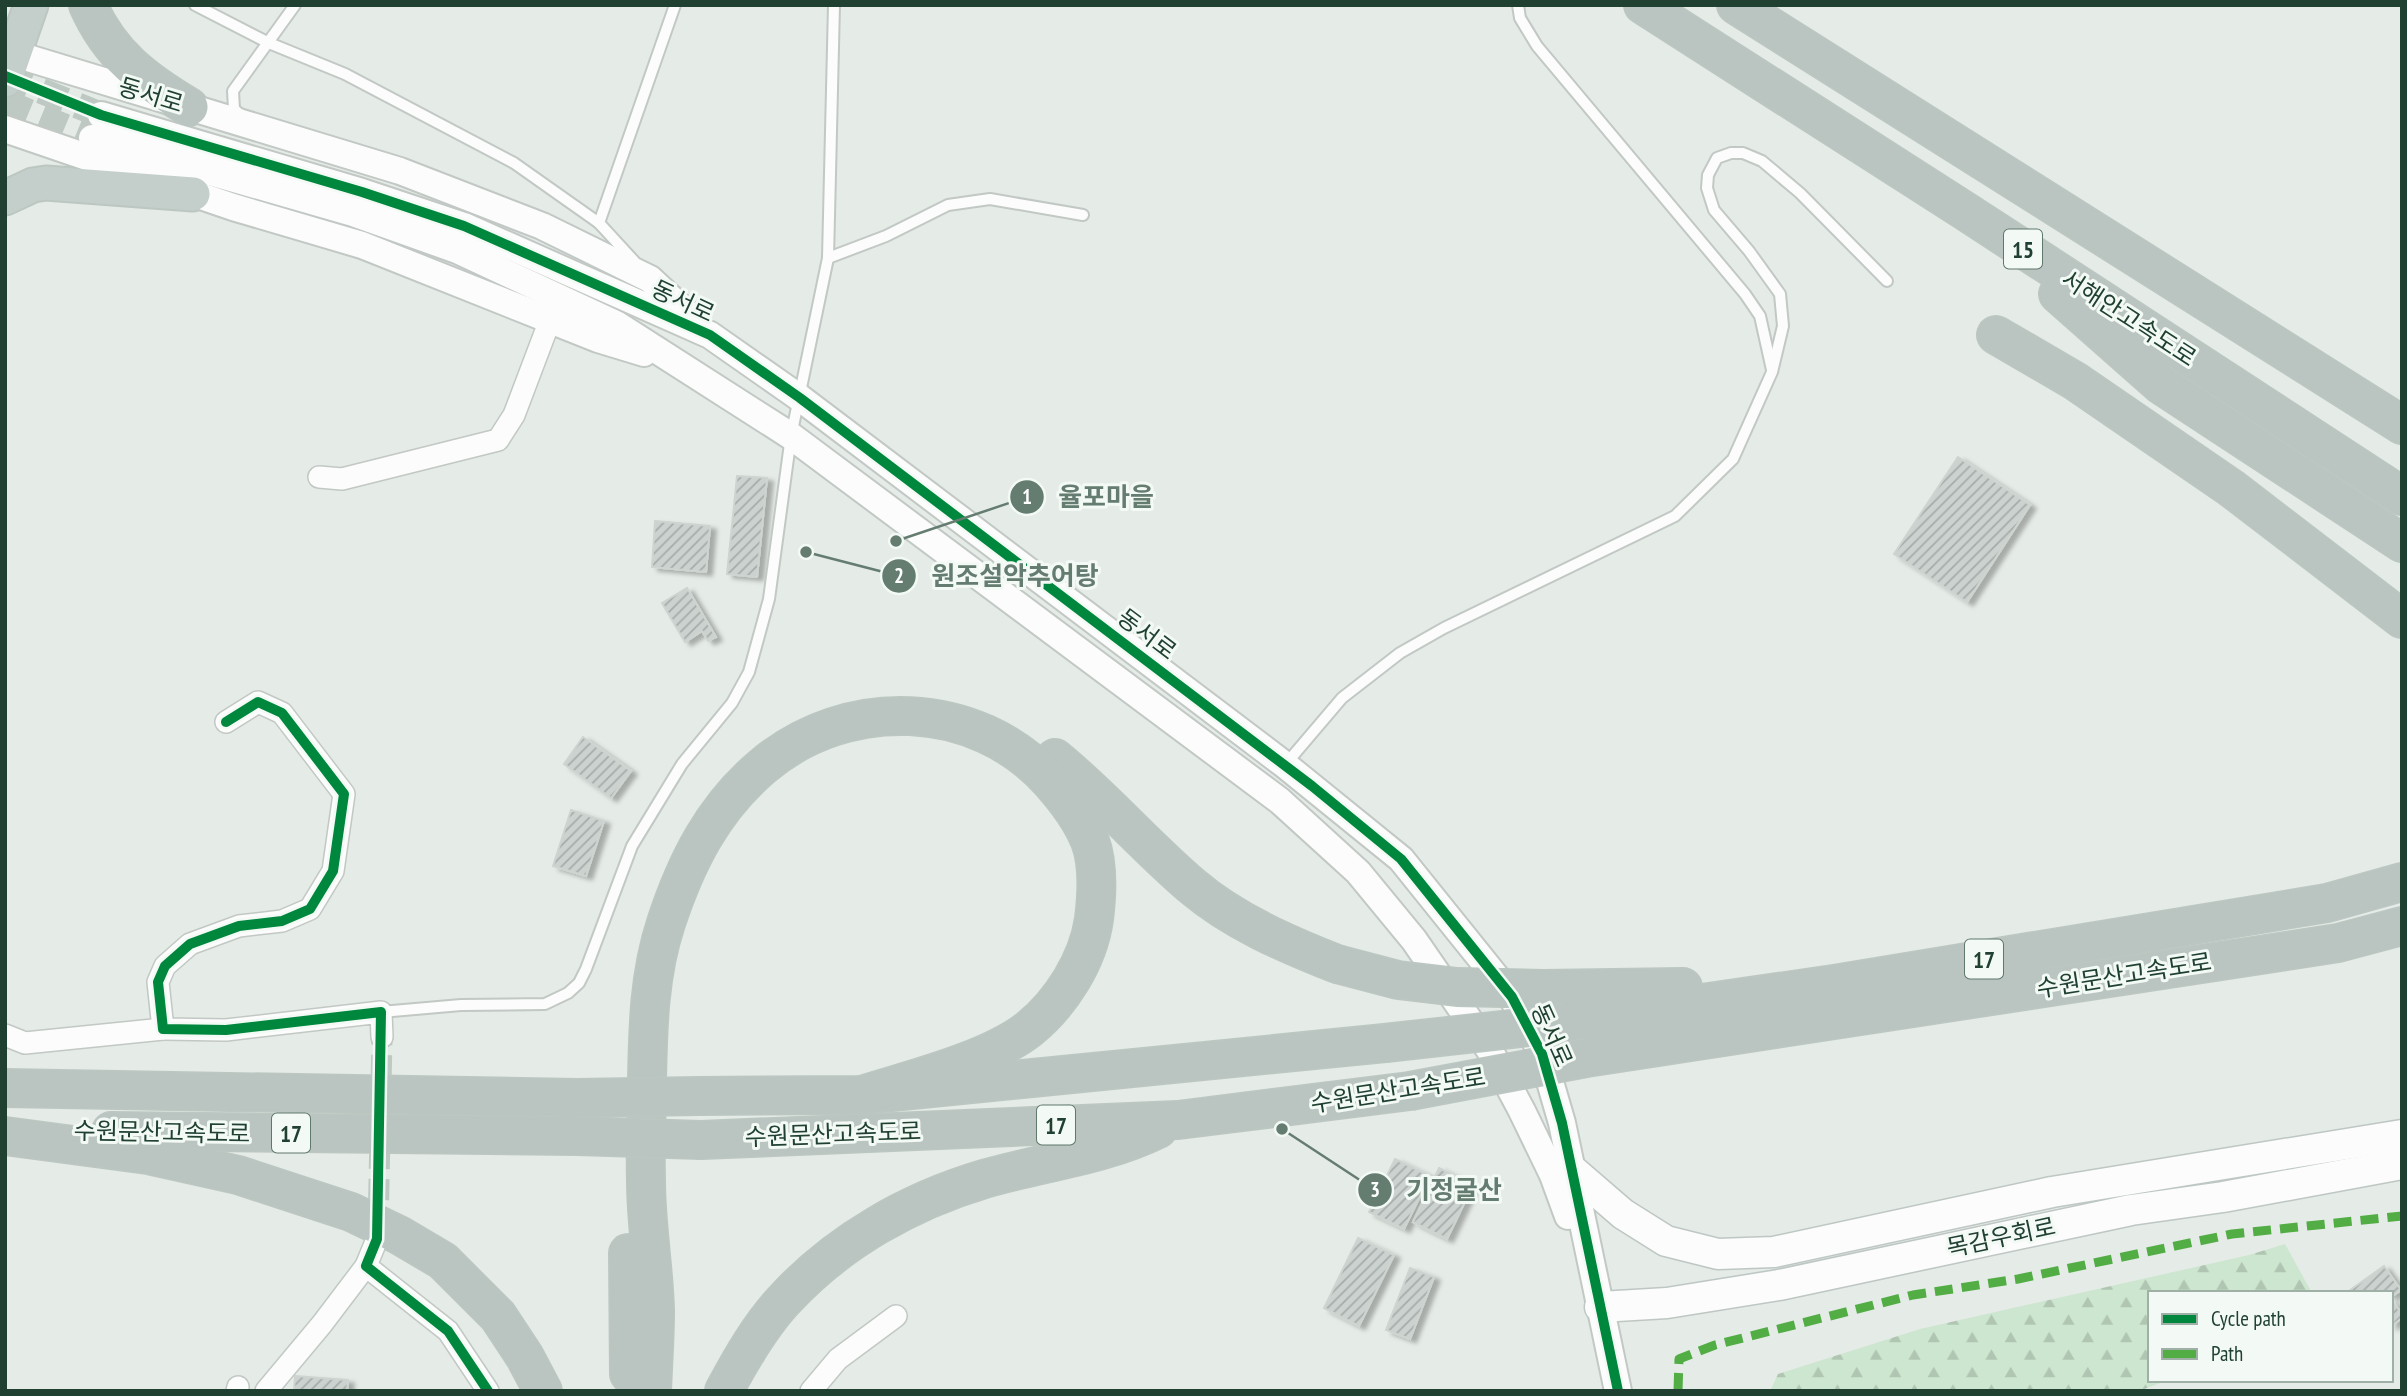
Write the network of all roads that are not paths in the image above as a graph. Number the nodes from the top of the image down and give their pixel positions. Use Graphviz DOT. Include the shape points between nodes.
graph roads {
  1 [pos="32,5"];
  2 [pos="88,5"];
  3 [pos="195,5"];
  4 [pos="295,5"];
  5 [pos="675,5"];
  6 [pos="834,5"];
  7 [pos="1518,5"];
  8 [pos="1643,5"];
  9 [pos="1736,5"];
  10 [pos="269,43"];
  11 [pos="9,62"];
  12 [pos="189,107"];
  13 [pos="251,125"];
  14 [pos="5,129"];
  15 [pos="193,194"];
  16 [pos="5,198"];
  17 [pos="1965,211"];
  18 [pos="1083,215"];
  19 [pos="598,223"];
  20 [pos="828,258"];
  21 [pos="650,279"];
  22 [pos="1887,281"];
  23 [pos="550,320"];
  24 [pos="710,335"];
  25 [pos="1996,335"];
  26 [pos="679,364"];
  27 [pos="1772,373"];
  28 [pos="800,398"];
  29 [pos="2402,425"];
  30 [pos="791,436"];
  31 [pos="319,477"];
  32 [pos="2402,496"];
  33 [pos="2402,543"];
  34 [pos="2402,619"];
  35 [pos="226,722"];
  36 [pos="1285,765"];
  37 [pos="2402,882"];
  38 [pos="2402,926"];
  39 [pos="1835,984"];
  40 [pos="381,1012"];
  41 [pos="163,1029"];
  42 [pos="5,1035"];
  43 [pos="382,1037"];
  44 [pos="5,1088"];
  45 [pos="862,1095"];
  46 [pos="1178,1120"];
  47 [pos="2402,1123"];
  48 [pos="5,1130"];
  49 [pos="2402,1135"];
  50 [pos="5,1136"];
  51 [pos="2316,1148"];
  52 [pos="2402,1164"];
  53 [pos="1572,1170"];
  54 [pos="2402,1179"];
  55 [pos="2318,1180"];
  56 [pos="377,1239"];
  57 [pos="366,1266"];
  58 [pos="1600,1307"];
  59 [pos="896,1316"];
  60 [pos="265,1391"];
  61 [pos="488,1391"];
  62 [pos="543,1391"];
  63 [pos="628,1391"];
  64 [pos="652,1391"];
  65 [pos="724,1391"];
  66 [pos="811,1391"];
  67 [pos="1618,1391"];
  1 -- 11 [label="highway"];
  2 -- 12 [label="highway" via="109,44 125,61"];
  3 -- 10 [label="lane"];
  4 -- 10 [label="lane"];
  5 -- 19 [label="lane"];
  6 -- 20 [label="lane"];
  7 -- 27 [label="lane" via="1520,18 1537,46 1745,294 1760,316"];
  8 -- 17 [label="highway, 서해안고속도로 / 15"];
  9 -- 29 [label="highway, 15"];
  10 -- 13 [label="lane" via="233,91 234,109"];
  10 -- 19 [label="lane" via="345,74 514,163"];
  11 -- 12 [label="street, 동서로"];
  12 -- 13 [label="street, 동서로"];
  13 -- 21 [label="street, 동서로" via="400,171 542,226"];
  14 -- 15 [label="street, 동서로"];
  15 -- 16 [label="highway" via="46,183"];
  15 -- 23 [label="street, 동서로" via="362,245"];
  17 -- 32 [label="highway, 서해안고속도로 / 15"];
  17 -- 33 [label="highway" via="2161,385"];
  18 -- 20 [label="lane" via="990,199 948,205"];
  19 -- 21 [label="lane"];
  20 -- 28 [label="lane"];
  21 -- 24 [label="street, 동서로"];
  22 -- 27 [label="lane" via="1762,161 1743,153 1717,158 1707,188 1714,210 1780,294 1783,326"];
  23 -- 26 [label="street, 동서로"];
  23 -- 31 [label="street" via="514,415 498,440 342,479"];
  24 -- 26 [label="street, 동서로" via="464,226 362,192 97,126 457,250 616,324"];
  24 -- 28 [label="street, 동서로"];
  25 -- 34 [label="highway" via="2075,381 2231,488"];
  26 -- 30 [label="street, 동서로"];
  27 -- 36 [label="lane" via="1733,459 1675,516 1400,653 1342,698"];
  28 -- 30 [label="lane"];
  28 -- 36 [label="street, 동서로"];
  30 -- 40 [label="lane" via="769,599 749,673 732,703 682,764 632,846 579,982 545,1004 461,1004"];
  30 -- 58 [label="street, 동서로" via="1280,801 1357,873 1414,940 1489,1049 1553,1175"];
  35 -- 41 [label="street" via="258,702 282,713 344,794 333,871 310,909 282,921 239,926 190,944 165,966 158,982"];
  36 -- 53 [label="street, 동서로" via="1401,859 1512,997 1542,1054"];
  37 -- 39 [label="highway, 수원문산고속도로 / 17" via="2328,903"];
  38 -- 46 [label="highway, 수원문산고속도로 / 17, bridge" via="2337,943 1586,1058 1410,1091"];
  39 -- 45 [label="highway, 수원문산고속도로 / 17, bridge" via="1564,1023"];
  39 -- 63 [label="highway, bridge" via="1457,986 1398,981 1336,964 1220,907 1064,766 985,714 938,700 888,697 844,703 766,738 732,765 680,834 656,882 637,956 627,1084"];
  40 -- 41 [label="street" via="226,1030"];
  40 -- 43 [label="street"];
  41 -- 42 [label="street" via="25,1043"];
  44 -- 45 [label="highway, 수원문산고속도로 / 17, bridge" via="577,1098"];
  45 -- 64 [label="highway" via="1006,1044 1030,1028 1078,970 1092,932 1098,891 1091,843 1069,802 1035,765 989,736 941,719 906,714 869,717 794,744 765,764 714,817 678,887 658,948 648,1016 646,1184 655,1310"];
  46 -- 48 [label="highway, 수원문산고속도로 / 17, bridge" via="701,1140"];
  46 -- 65 [label="highway" via="1135,1141 985,1179 919,1203 851,1240 785,1299"];
  47 -- 51 [label="main road"];
  49 -- 51 [label="main road, 목감우회로"];
  50 -- 62 [label="highway" via="148,1155 238,1175 351,1212 443,1261 498,1316"];
  51 -- 53 [label="main road, 목감우회로" via="2052,1192 1774,1252 1718,1254 1666,1241 1623,1214"];
  52 -- 55 [label="main road, 목감우회로"];
  53 -- 58 [label="street, 동서로"];
  54 -- 55 [label="main road"];
  55 -- 58 [label="main road, 목감우회로" via="2118,1213 1779,1285 1667,1303"];
  56 -- 57 [label="street"];
  57 -- 60 [label="street"];
  57 -- 61 [label="street" via="448,1331"];
  58 -- 67 [label="street, 동서로"];
  59 -- 66 [label="street" via="838,1359"];
}
